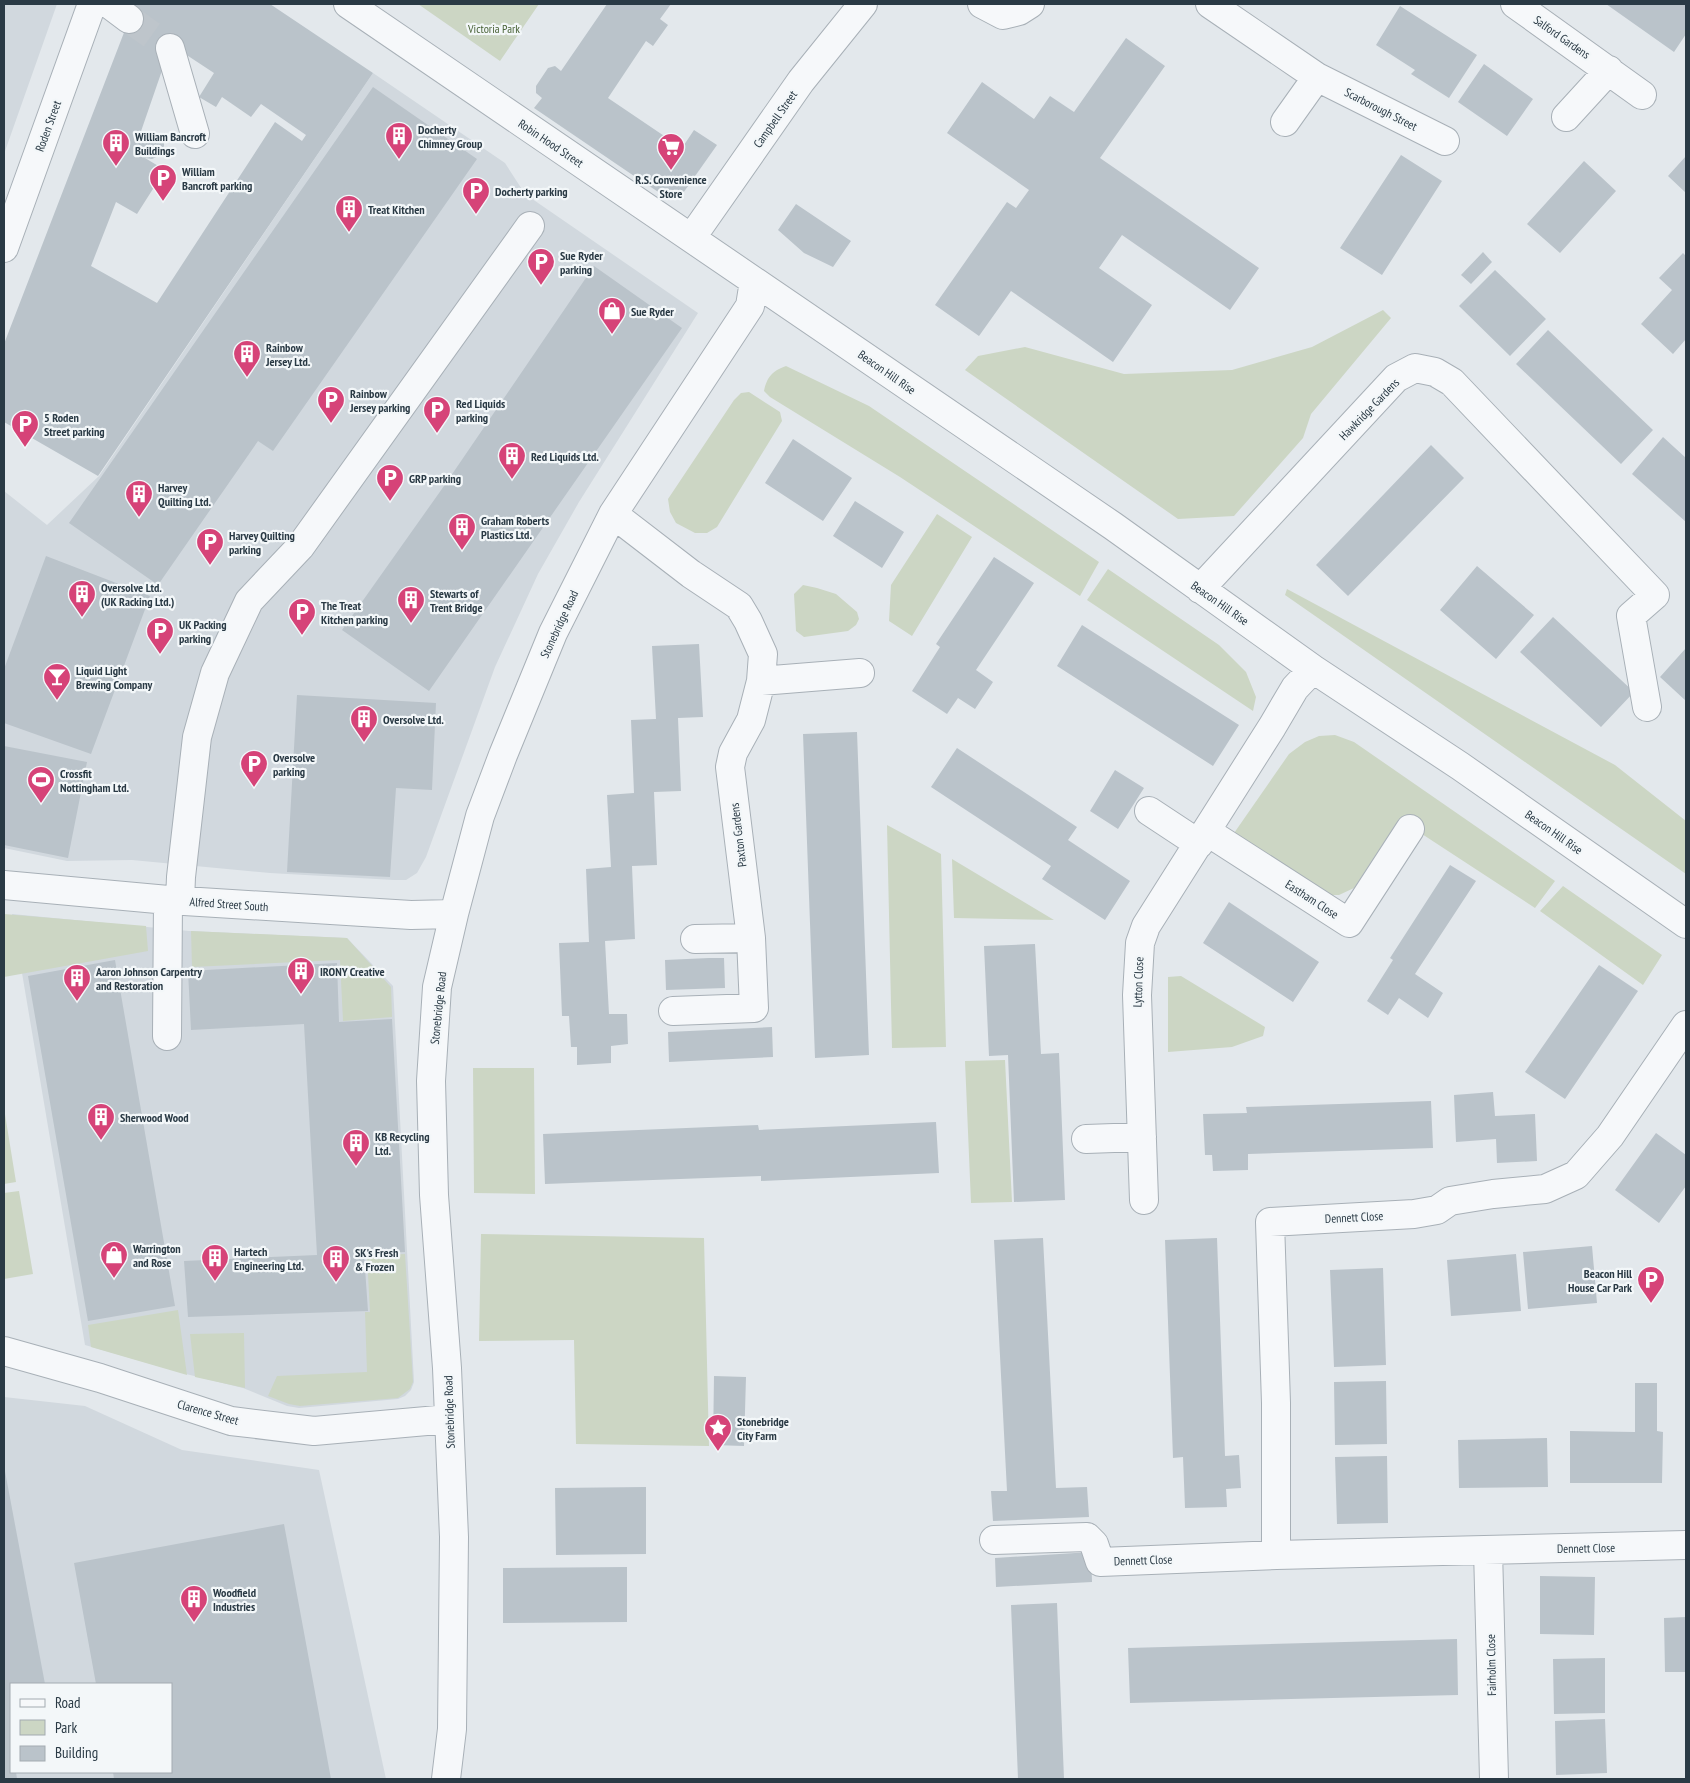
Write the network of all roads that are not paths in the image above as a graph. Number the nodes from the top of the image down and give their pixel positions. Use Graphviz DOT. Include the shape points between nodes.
graph roads {
  1 [pos="92,4"];
  2 [pos="348,4"];
  3 [pos="863,4"];
  4 [pos="982,4"];
  5 [pos="1030,4"];
  6 [pos="1210,4"];
  7 [pos="1515,4"];
  8 [pos="170,48"];
  9 [pos="1609,70"];
  10 [pos="1317,77"];
  11 [pos="1642,95"];
  12 [pos="1566,117"];
  13 [pos="1285,122"];
  14 [pos="195,134"];
  15 [pos="1445,141"];
  16 [pos="530,226"];
  17 [pos="692,237"];
  18 [pos="4,248"];
  19 [pos="754,281"];
  20 [pos="613,514"];
  21 [pos="1200,589"];
  22 [pos="1313,669"];
  23 [pos="860,673"];
  24 [pos="762,681"];
  25 [pos="1647,707"];
  26 [pos="1149,811"];
  27 [pos="1410,829"];
  28 [pos="1202,837"];
  29 [pos="4,885"];
  30 [pos="174,901"];
  31 [pos="454,914"];
  32 [pos="1686,924"];
  33 [pos="751,938"];
  34 [pos="694,939"];
  35 [pos="673,1011"];
  36 [pos="1686,1025"];
  37 [pos="167,1036"];
  38 [pos="1142,1137"];
  39 [pos="1086,1139"];
  40 [pos="1144,1200"];
  41 [pos="4,1351"];
  42 [pos="449,1419"];
  43 [pos="994,1540"];
  44 [pos="1686,1545"];
  45 [pos="1488,1550"];
  46 [pos="1276,1555"];
  47 [pos="446,1779"];
  48 [pos="1494,1779"];
  1 -- 18 [label="street, Roden Street"];
  2 -- 17 [label="street, Robin Hood Street"];
  3 -- 17 [label="street, Campbell Street" via="801,81"];
  4 -- 5 [label="street" via="1003,15"];
  6 -- 10 [label="street, Scarborough Street"];
  7 -- 9 [label="street, Salford Gardens"];
  8 -- 14 [label="street"];
  9 -- 11 [label="street, Salford Gardens"];
  9 -- 12 [label="street"];
  10 -- 13 [label="street"];
  10 -- 15 [label="street, Scarborough Street"];
  16 -- 30 [label="street" via="300,547 249,600 215,673 197,738 181,877"];
  17 -- 19 [label="street, Robin Hood Street"];
  19 -- 20 [label="street, Stonebridge Road" via="750,306"];
  19 -- 21 [label="street, Beacon Hill Rise"];
  20 -- 24 [label="street, Paxton Gardens" via="739,606 763,654"];
  20 -- 31 [label="street, Stonebridge Road" via="553,633 502,755 480,816"];
  21 -- 22 [label="street, Beacon Hill Rise"];
  21 -- 25 [label="street, Hawkridge Gardens" via="1396,378 1415,368 1435,372 1452,382 1655,595 1631,616"];
  22 -- 28 [label="street, Lytton Close" via="1295,688"];
  22 -- 32 [label="street, Beacon Hill Rise" via="1460,766"];
  23 -- 24 [label="street"];
  24 -- 33 [label="street, Paxton Gardens" via="751,720 732,753 730,767"];
  26 -- 28 [label="street"];
  27 -- 28 [label="street, Eastham Close" via="1349,922"];
  28 -- 38 [label="street, Lytton Close" via="1146,926 1140,943 1136,995"];
  29 -- 30 [label="street, Alfred Street South"];
  30 -- 31 [label="street, Alfred Street South" via="411,915"];
  30 -- 37 [label="street"];
  31 -- 42 [label="street, Stonebridge Road" via="438,987 431,1081 434,1195"];
  33 -- 34 [label="street"];
  33 -- 35 [label="street, Paxton Gardens" via="754,1008"];
  36 -- 46 [label="street, Dennett Close" via="1610,1136 1576,1175 1545,1190 1450,1201 1437,1210 1422,1213 1270,1222 1276,1403"];
  38 -- 39 [label="street"];
  38 -- 40 [label="street, Lytton Close"];
  41 -- 42 [label="street, Clarence Street" via="231,1421 314,1431"];
  42 -- 47 [label="street, Stonebridge Road" via="454,1640 452,1729"];
  43 -- 46 [label="street, Dennett Close" via="1087,1537 1094,1544 1100,1562"];
  44 -- 45 [label="street, Dennett Close"];
  45 -- 46 [label="street, Dennett Close"];
  45 -- 48 [label="street, Fairholm Close"];
}
